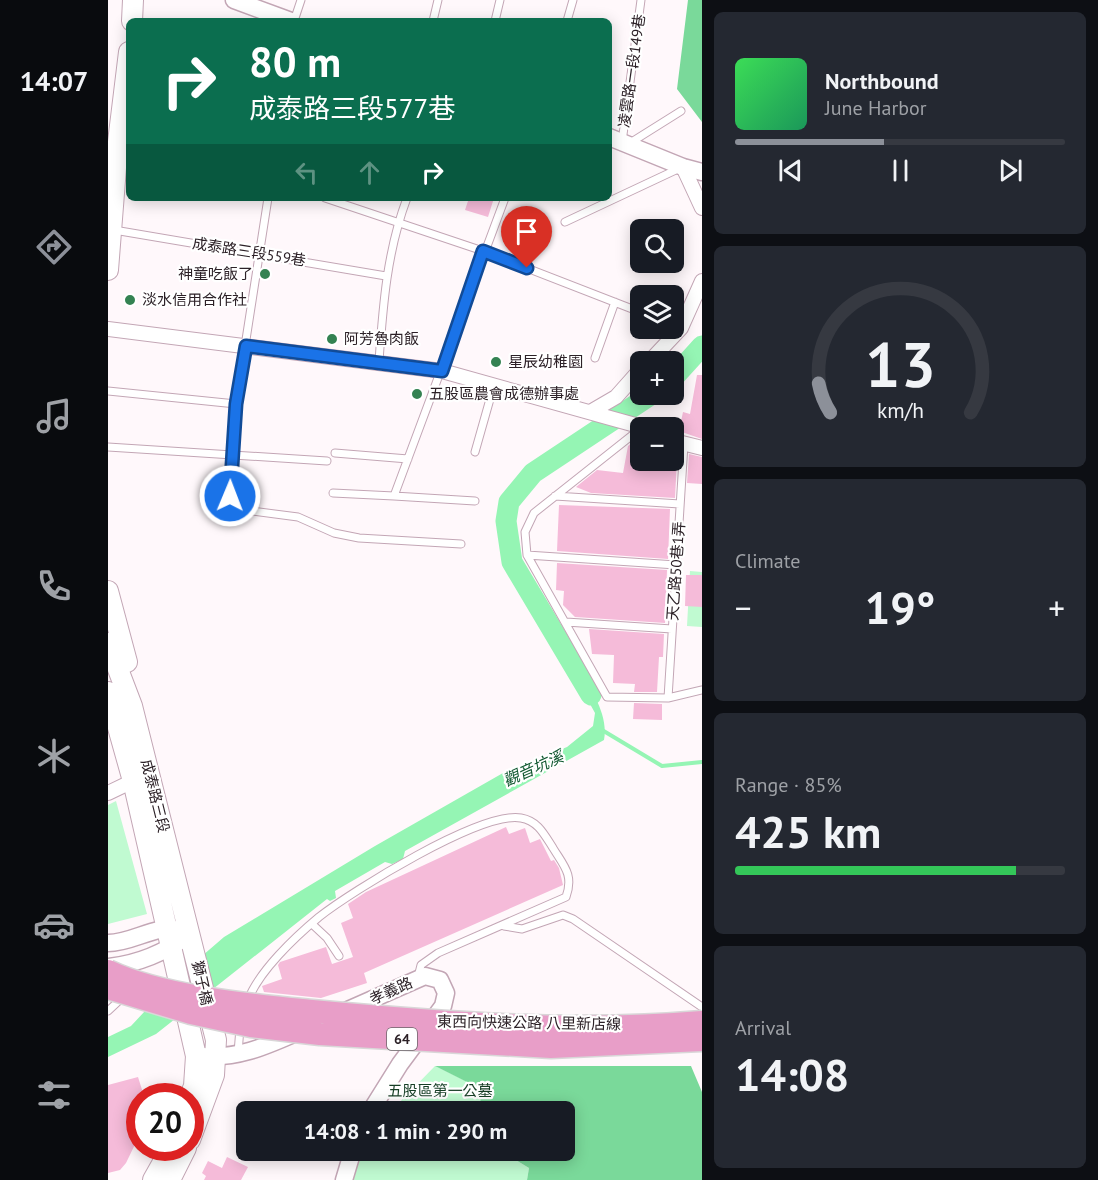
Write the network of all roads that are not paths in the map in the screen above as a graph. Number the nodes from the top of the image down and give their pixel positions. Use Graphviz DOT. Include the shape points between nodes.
graph roads {
  1 [pos="134,0"];
  2 [pos="234,0"];
  3 [pos="301,0"];
  4 [pos="438,0"];
  5 [pos="500,0"];
  6 [pos="571,0"];
  7 [pos="641,0"];
  8 [pos="132,18"];
  9 [pos="285,18"];
  10 [pos="294,18"];
  11 [pos="434,18"];
  12 [pos="496,18"];
  13 [pos="568,18"];
  14 [pos="126,77"];
  15 [pos="681,111"];
  16 [pos="620,141"];
  17 [pos="118,142"];
  18 [pos="683,167"];
  19 [pos="702,172"];
  20 [pos="612,200"];
  21 [pos="268,201"];
  22 [pos="334,201"];
  23 [pos="406,201"];
  24 [pos="504,201"];
  25 [pos="610,201"];
  26 [pos="702,208"];
  27 [pos="565,222"];
  28 [pos="398,223"];
  29 [pos="111,230"];
  30 [pos="483,251"];
  31 [pos="260,254"];
  32 [pos="108,270"];
  33 [pos="386,276"];
  34 [pos="702,281"];
  35 [pos="615,302"];
  36 [pos="630,308"];
  37 [pos="684,313"];
  38 [pos="108,329"];
  39 [pos="667,339"];
  40 [pos="246,346"];
  41 [pos="658,351"];
  42 [pos="595,358"];
  43 [pos="379,361"];
  44 [pos="442,371"];
  45 [pos="630,381"];
  46 [pos="494,384"];
  47 [pos="108,391"];
  48 [pos="236,404"];
  49 [pos="592,411"];
  50 [pos="630,422"];
  51 [pos="630,438"];
  52 [pos="684,443"];
  53 [pos="108,447"];
  54 [pos="702,448"];
  55 [pos="475,452"];
  56 [pos="335,453"];
  57 [pos="231,456"];
  58 [pos="408,459"];
  59 [pos="327,461"];
  60 [pos="679,471"];
  61 [pos="333,493"];
  62 [pos="394,496"];
  63 [pos="555,496"];
  64 [pos="475,501"];
  65 [pos="680,504"];
  66 [pos="461,544"];
  67 [pos="526,555"];
  68 [pos="676,566"];
  69 [pos="108,591"];
  70 [pos="566,622"];
  71 [pos="672,629"];
  72 [pos="108,643"];
  73 [pos="702,690"];
  74 [pos="108,692"];
  75 [pos="668,698"];
  76 [pos="145,756"];
  77 [pos="133,781"];
  78 [pos="108,793"];
  79 [pos="312,924"];
  80 [pos="503,926"];
  81 [pos="165,927"];
  82 [pos="192,942"];
  83 [pos="108,943"];
  84 [pos="172,956"];
  85 [pos="339,956"];
  86 [pos="112,968"];
  87 [pos="417,979"];
  88 [pos="108,988"];
  89 [pos="702,1007"];
  90 [pos="108,1011"];
  91 [pos="702,1022"];
  92 [pos="702,1040"];
  93 [pos="238,1055"];
  94 [pos="196,1056"];
  95 [pos="216,1057"];
  96 [pos="192,1083"];
  97 [pos="377,1101"];
  98 [pos="204,1102"];
  99 [pos="164,1161"];
  100 [pos="180,1161"];
  101 [pos="350,1161"];
  102 [pos="153,1180"];
  103 [pos="170,1180"];
  104 [pos="344,1180"];
  1 -- 8 [label="main road"];
  2 -- 9 [label="street"];
  3 -- 10 [label="lane"];
  4 -- 11 [label="lane"];
  5 -- 12 [label="lane"];
  6 -- 13 [label="lane"];
  7 -- 16 [label="lane, 凌雲路一段149巷"];
  14 -- 17 [label="main road"];
  15 -- 16 [label="lane"];
  16 -- 18 [label="street"];
  17 -- 29 [label="main road"];
  18 -- 19 [label="street"];
  18 -- 20 [label="lane"];
  18 -- 26 [label="street"];
  21 -- 31 [label="lane"];
  22 -- 28 [label="lane"];
  23 -- 28 [label="lane"];
  24 -- 30 [label="lane"];
  25 -- 27 [label="lane"];
  28 -- 30 [label="lane"];
  28 -- 33 [label="lane"];
  29 -- 31 [label="lane, 成泰路三段559巷"];
  29 -- 32 [label="main road"];
  30 -- 35 [label="lane"];
  30 -- 44 [label="lane"];
  31 -- 33 [label="lane, 成泰路三段559巷"];
  31 -- 40 [label="lane"];
  33 -- 43 [label="lane"];
  34 -- 37 [label="street"];
  35 -- 36 [label="lane"];
  35 -- 42 [label="lane"];
  38 -- 40 [label="street"];
  39 -- 41 [label="street"];
  40 -- 43 [label="street"];
  40 -- 48 [label="lane"];
  43 -- 44 [label="street"];
  44 -- 46 [label="street"];
  44 -- 58 [label="lane"];
  45 -- 49 [label="street" via="616,397"];
  46 -- 49 [label="street"];
  46 -- 55 [label="lane"];
  47 -- 48 [label="lane"];
  48 -- 57 [label="lane"];
  49 -- 50 [label="street"];
  51 -- 63 [label="lane"];
  52 -- 54 [label="street"];
  53 -- 57 [label="lane"];
  56 -- 58 [label="lane"];
  57 -- 59 [label="lane"];
  57 -- 66 [label="lane" via="230,496 236,509 298,517 334,533 359,538"];
  58 -- 62 [label="lane"];
  60 -- 65 [label="lane, 天乙路50巷1弄"];
  61 -- 62 [label="lane"];
  62 -- 64 [label="lane"];
  63 -- 65 [label="lane"];
  63 -- 67 [label="lane" via="534,513 525,532"];
  65 -- 68 [label="lane, 天乙路50巷1弄"];
  67 -- 68 [label="lane"];
  67 -- 70 [label="lane"];
  68 -- 71 [label="lane, 天乙路50巷1弄"];
  69 -- 76 [label="main road" via="137,704"];
  70 -- 71 [label="lane"];
  70 -- 75 [label="lane" via="607,697"];
  71 -- 75 [label="lane, 天乙路50巷1弄"];
  72 -- 76 [label="main road, 成泰路三段" via="132,706"];
  73 -- 75 [label="lane"];
  74 -- 77 [label="main road, 成泰路三段"];
  76 -- 82 [label="main road, 成泰路三段"];
  77 -- 78 [label="street"];
  77 -- 81 [label="main road, 成泰路三段"];
  79 -- 80 [label="lane" via="353,894 436,846 502,818 523,818 539,826 568,872 570,884 566,897"];
  79 -- 85 [label="lane"];
  79 -- 93 [label="lane" via="291,942 250,996 243,1014"];
  80 -- 87 [label="lane" via="438,953 421,965"];
  80 -- 89 [label="lane" via="522,929 562,915 573,919"];
  81 -- 82 [label="street"];
  81 -- 83 [label="street" via="139,938"];
  81 -- 84 [label="main road, 成泰路三段"];
  82 -- 84 [label="street"];
  82 -- 95 [label="main road, 獅子橋" via="216,1040"];
  84 -- 86 [label="street"];
  84 -- 94 [label="main road, 獅子橋, bridge"];
  86 -- 90 [label="lane" via="128,990"];
  86 -- 91 [label="highway, 東西向快速公路 八里新店線 / 64, bridge" via="142,983 243,1004 392,1019 550,1026"];
  87 -- 93 [label="street, 孝義路" via="254,1052"];
  87 -- 97 [label="street, 孝義路" via="425,976 440,980 446,993 443,1006"];
  88 -- 92 [label="highway, 東西向快速公路 八里新店線 / 64, bridge" via="251,1026 320,1034 551,1047"];
  93 -- 95 [label="street, 孝義路"];
  94 -- 95 [label="street, 孝義路"];
  94 -- 96 [label="main road"];
  95 -- 98 [label="main road"];
  99 -- 102 [label="main road"];
  100 -- 103 [label="main road"];
  101 -- 104 [label="street"];
}
